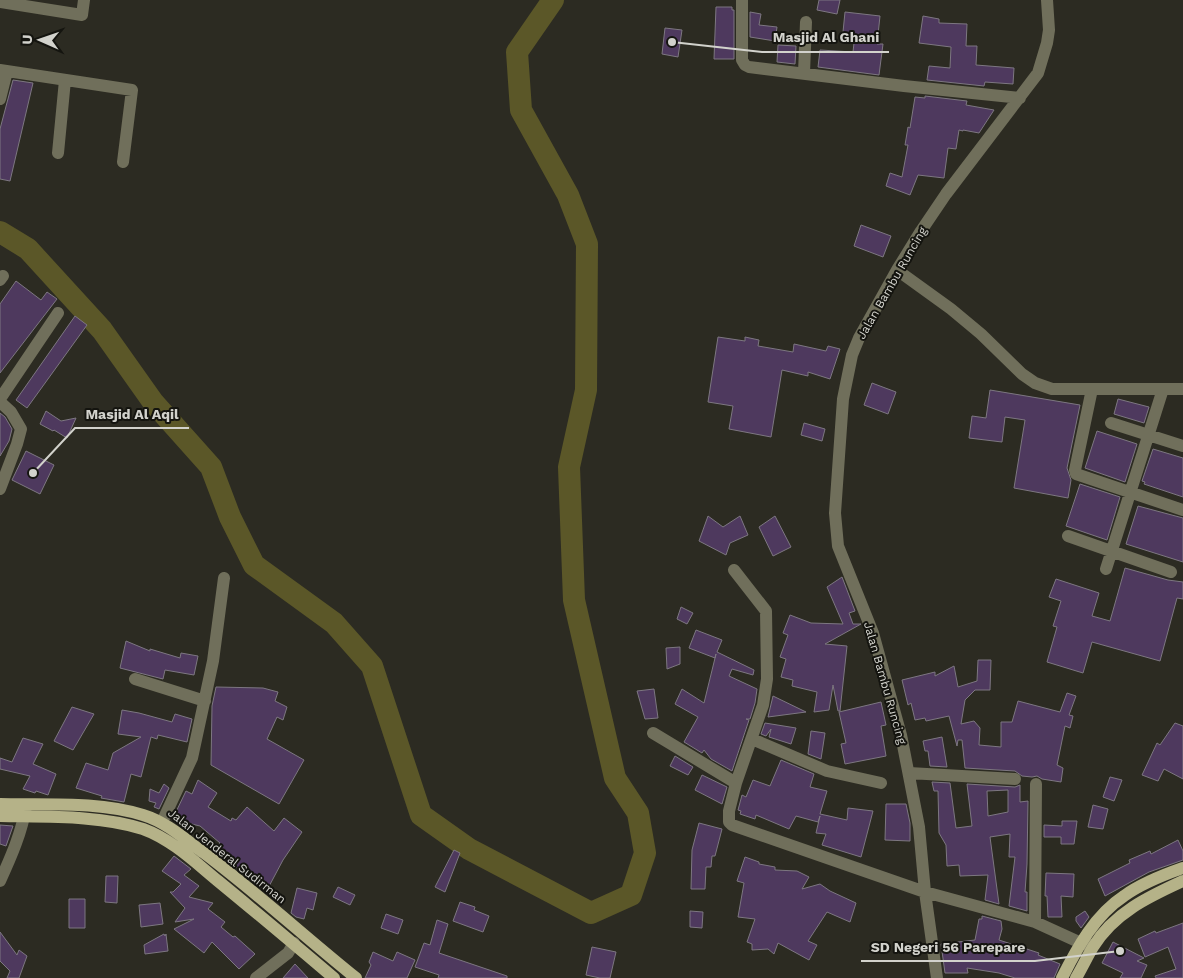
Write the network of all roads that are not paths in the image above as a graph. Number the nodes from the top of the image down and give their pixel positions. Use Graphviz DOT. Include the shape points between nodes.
graph roads {
  1 [pos="84,0"];
  2 [pos="742,0"];
  3 [pos="1047,0"];
  4 [pos="0,2"];
  5 [pos="806,22"];
  6 [pos="3,70"];
  7 [pos="804,73"];
  8 [pos="66,80"];
  9 [pos="1020,98"];
  10 [pos="0,100"];
  11 [pos="58,152"];
  12 [pos="123,162"];
  13 [pos="896,270"];
  14 [pos="58,313"];
  15 [pos="1163,388"];
  16 [pos="1092,389"];
  17 [pos="1183,389"];
  18 [pos="0,400"];
  19 [pos="1112,423"];
  20 [pos="1149,436"];
  21 [pos="1183,446"];
  22 [pos="0,489"];
  23 [pos="1130,493"];
  24 [pos="1183,510"];
  25 [pos="1068,536"];
  26 [pos="1112,550"];
  27 [pos="1106,569"];
  28 [pos="734,570"];
  29 [pos="1171,572"];
  30 [pos="224,578"];
  31 [pos="135,679"];
  32 [pos="205,701"];
  33 [pos="653,733"];
  34 [pos="752,739"];
  35 [pos="909,773"];
  36 [pos="1015,779"];
  37 [pos="736,783"];
  38 [pos="881,783"];
  39 [pos="1036,784"];
  40 [pos="0,804"];
  41 [pos="25,810"];
  42 [pos="0,816"];
  43 [pos="162,822"];
  44 [pos="1183,868"];
  45 [pos="0,881"];
  46 [pos="1183,881"];
  47 [pos="925,892"];
  48 [pos="1035,922"];
  49 [pos="294,943"];
  50 [pos="1087,944"];
  51 [pos="256,978"];
  52 [pos="334,978"];
  53 [pos="356,978"];
  54 [pos="937,978"];
  55 [pos="1062,978"];
  56 [pos="1076,978"];
  1 -- 4 [label="street" via="82,15"];
  2 -- 7 [label="street" via="744,65"];
  3 -- 9 [label="street, Jalan Bambu Runcing" via="1048,30 1043,59"];
  5 -- 7 [label="street"];
  6 -- 8 [label="street"];
  6 -- 10 [label="street"];
  7 -- 9 [label="street"];
  8 -- 11 [label="street"];
  8 -- 12 [label="street" via="132,90"];
  9 -- 13 [label="street, Jalan Bambu Runcing" via="946,194"];
  13 -- 16 [label="street" via="951,309 1035,383 1052,388"];
  13 -- 35 [label="street, Jalan Bambu Runcing" via="852,355 843,398 835,513 838,546 873,633"];
  14 -- 18 [label="street"];
  15 -- 16 [label="street"];
  15 -- 17 [label="street"];
  15 -- 20 [label="street"];
  16 -- 23 [label="street" via="1076,474"];
  18 -- 22 [label="street" via="20,429"];
  19 -- 20 [label="street"];
  20 -- 21 [label="street"];
  20 -- 23 [label="street"];
  23 -- 24 [label="street"];
  23 -- 26 [label="street"];
  25 -- 26 [label="street"];
  26 -- 27 [label="street"];
  26 -- 29 [label="street"];
  28 -- 34 [label="street" via="766,610 767,679"];
  30 -- 32 [label="street"];
  31 -- 32 [label="street"];
  32 -- 43 [label="street" via="192,758"];
  33 -- 37 [label="street"];
  34 -- 37 [label="street"];
  34 -- 38 [label="street" via="828,771"];
  35 -- 36 [label="street"];
  35 -- 47 [label="street, Jalan Bambu Runcing" via="919,827"];
  37 -- 47 [label="street" via="729,811 732,825"];
  39 -- 48 [label="street"];
  40 -- 41 [label="main road, Jalan Jenderal Sudirman"];
  41 -- 42 [label="main road, Jalan Jenderal Sudirman"];
  41 -- 43 [label="main road, Jalan Jenderal Sudirman" via="89,806 143,814"];
  41 -- 45 [label="street"];
  41 -- 49 [label="main road, Jalan Jenderal Sudirman" via="119,824 159,836"];
  43 -- 53 [label="main road, Jalan Jenderal Sudirman" via="219,864"];
  44 -- 50 [label="main road" via="1122,896 1107,910"];
  46 -- 50 [label="main road" via="1127,910"];
  47 -- 48 [label="street"];
  47 -- 54 [label="street, Jalan Bambu Runcing"];
  48 -- 50 [label="street"];
  49 -- 51 [label="street" via="288,953"];
  49 -- 52 [label="main road, Jalan Jenderal Sudirman"];
  50 -- 55 [label="main road"];
  50 -- 56 [label="main road"];
}
